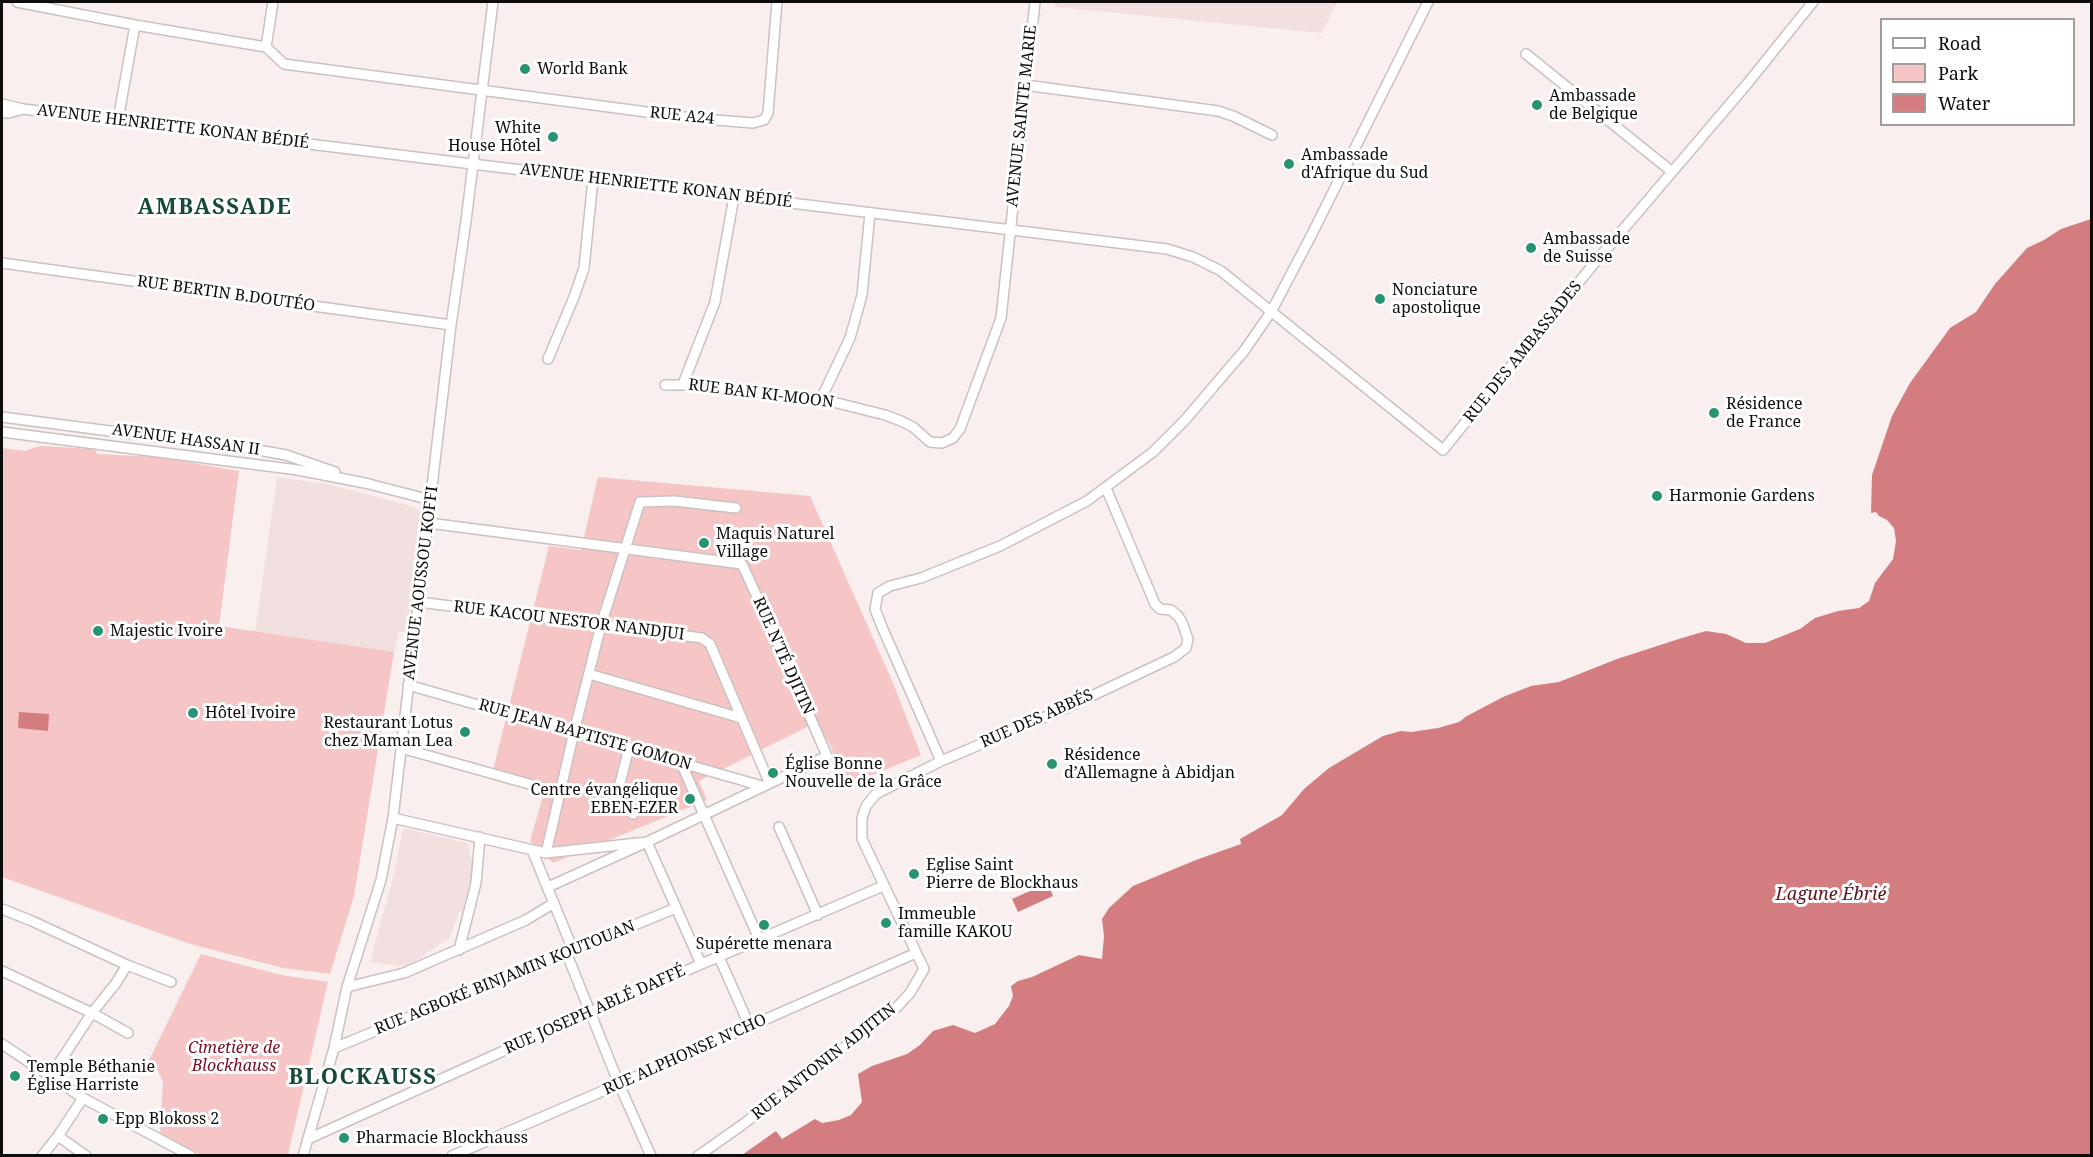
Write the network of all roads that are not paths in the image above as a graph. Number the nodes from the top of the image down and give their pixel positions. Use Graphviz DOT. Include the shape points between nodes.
graph roads {
  1 [pos="17,2"];
  2 [pos="273,2"];
  3 [pos="493,2"];
  4 [pos="777,2"];
  5 [pos="1035,2"];
  6 [pos="1428,2"];
  7 [pos="1813,2"];
  8 [pos="135,25"];
  9 [pos="266,47"];
  10 [pos="1526,54"];
  11 [pos="1025,85"];
  12 [pos="482,89"];
  13 [pos="2,104"];
  14 [pos="23,109"];
  15 [pos="2,113"];
  16 [pos="118,120"];
  17 [pos="1272,135"];
  18 [pos="472,163"];
  19 [pos="1671,171"];
  20 [pos="593,179"];
  21 [pos="734,196"];
  22 [pos="870,213"];
  23 [pos="1009,230"];
  24 [pos="2,263"];
  25 [pos="1271,312"];
  26 [pos="451,325"];
  27 [pos="548,359"];
  28 [pos="683,384"];
  29 [pos="664,385"];
  30 [pos="821,399"];
  31 [pos="2,417"];
  32 [pos="2,432"];
  33 [pos="365,483"];
  34 [pos="1106,488"];
  35 [pos="431,500"];
  36 [pos="736,508"];
  37 [pos="429,524"];
  38 [pos="625,549"];
  39 [pos="419,602"];
  40 [pos="602,625"];
  41 [pos="589,674"];
  42 [pos="408,685"];
  43 [pos="741,718"];
  44 [pos="574,732"];
  45 [pos="401,748"];
  46 [pos="629,748"];
  47 [pos="941,761"];
  48 [pos="681,763"];
  49 [pos="765,784"];
  50 [pos="561,793"];
  51 [pos="633,814"];
  52 [pos="705,814"];
  53 [pos="393,818"];
  54 [pos="779,827"];
  55 [pos="480,837"];
  56 [pos="647,842"];
  57 [pos="532,850"];
  58 [pos="546,853"];
  59 [pos="884,886"];
  60 [pos="548,887"];
  61 [pos="554,903"];
  62 [pos="676,908"];
  63 [pos="2,909"];
  64 [pos="818,915"];
  65 [pos="759,939"];
  66 [pos="459,950"];
  67 [pos="569,951"];
  68 [pos="916,952"];
  69 [pos="719,957"];
  70 [pos="701,964"];
  71 [pos="126,965"];
  72 [pos="2,971"];
  73 [pos="171,982"];
  74 [pos="347,987"];
  75 [pos="590,1012"];
  76 [pos="92,1013"];
  77 [pos="750,1027"];
  78 [pos="128,1033"];
  79 [pos="2,1044"];
  80 [pos="334,1048"];
  81 [pos="50,1077"];
  82 [pos="619,1084"];
  83 [pos="83,1098"];
  84 [pos="58,1136"];
  85 [pos="308,1139"];
  86 [pos="42,1155"];
  87 [pos="86,1155"];
  88 [pos="191,1155"];
  89 [pos="303,1155"];
  90 [pos="452,1155"];
  91 [pos="651,1155"];
  92 [pos="698,1155"];
  1 -- 8 [label="street"];
  2 -- 9 [label="street"];
  3 -- 12 [label="street, AVENUE AOUSSOU KOFFI"];
  4 -- 12 [label="street, RUE A24" via="768,113 758,122 692,118"];
  5 -- 11 [label="street, AVENUE SAINTE MARIE"];
  6 -- 25 [label="street"];
  7 -- 19 [label="street, RUE DES AMBASSADES"];
  8 -- 9 [label="street"];
  8 -- 16 [label="street"];
  9 -- 12 [label="street, RUE A24" via="284,64"];
  10 -- 19 [label="street"];
  11 -- 17 [label="street" via="1218,111"];
  11 -- 23 [label="street, AVENUE SAINTE MARIE"];
  12 -- 18 [label="street, AVENUE AOUSSOU KOFFI"];
  13 -- 14 [label="street, AVENUE HENRIETTE KONAN BÉDIÉ"];
  14 -- 15 [label="street, AVENUE HENRIETTE KONAN BÉDIÉ"];
  14 -- 16 [label="street, AVENUE HENRIETTE KONAN BÉDIÉ"];
  16 -- 18 [label="street, AVENUE HENRIETTE KONAN BÉDIÉ"];
  18 -- 20 [label="street, AVENUE HENRIETTE KONAN BÉDIÉ"];
  18 -- 26 [label="street, AVENUE AOUSSOU KOFFI"];
  19 -- 25 [label="street, RUE DES AMBASSADES" via="1443,450"];
  20 -- 21 [label="street, AVENUE HENRIETTE KONAN BÉDIÉ"];
  20 -- 27 [label="street" via="584,268"];
  21 -- 22 [label="street, AVENUE HENRIETTE KONAN BÉDIÉ"];
  21 -- 28 [label="street" via="715,302"];
  22 -- 23 [label="street, AVENUE HENRIETTE KONAN BÉDIÉ"];
  22 -- 30 [label="street" via="862,295 850,338"];
  23 -- 25 [label="street, AVENUE HENRIETTE KONAN BÉDIÉ" via="1167,249 1193,257 1221,271"];
  23 -- 30 [label="street, RUE BAN KI-MOON" via="999,327 960,429 953,438 942,443 930,441 913,427 885,414"];
  24 -- 26 [label="street, RUE BERTIN B.DOUTÉO"];
  25 -- 34 [label="street" via="1244,351 1185,420 1153,452"];
  26 -- 35 [label="street, AVENUE AOUSSOU KOFFI"];
  28 -- 29 [label="street, RUE BAN KI-MOON"];
  28 -- 30 [label="street, RUE BAN KI-MOON"];
  31 -- 33 [label="street, AVENUE HASSAN II" via="286,455"];
  32 -- 33 [label="street, AVENUE HASSAN II" via="298,470"];
  33 -- 35 [label="street, AVENUE HASSAN II"];
  34 -- 47 [label="street" via="1000,546 878,593 878,618"];
  34 -- 47 [label="street, RUE DES ABBÉS" via="1155,604 1171,610 1182,622 1188,639 1186,648 1064,709"];
  35 -- 37 [label="street, AVENUE AOUSSOU KOFFI"];
  36 -- 38 [label="street" via="674,501 640,502"];
  37 -- 38 [label="street, RUE N'TÉ DJITIN"];
  37 -- 39 [label="street, AVENUE AOUSSOU KOFFI"];
  38 -- 40 [label="street"];
  38 -- 49 [label="street, RUE N'TÉ DJITIN" via="742,564 826,756"];
  39 -- 40 [label="street, RUE KACOU NESTOR NANDJUI"];
  39 -- 42 [label="street, AVENUE AOUSSOU KOFFI"];
  40 -- 41 [label="street"];
  40 -- 43 [label="street, RUE KACOU NESTOR NANDJUI" via="706,640"];
  41 -- 43 [label="street"];
  41 -- 44 [label="street"];
  42 -- 44 [label="street, RUE JEAN BAPTISTE GOMON"];
  42 -- 45 [label="street, AVENUE AOUSSOU KOFFI"];
  43 -- 49 [label="street, RUE KACOU NESTOR NANDJUI"];
  44 -- 46 [label="street, RUE JEAN BAPTISTE GOMON"];
  44 -- 50 [label="street"];
  45 -- 50 [label="street"];
  45 -- 53 [label="street, AVENUE AOUSSOU KOFFI"];
  46 -- 48 [label="street, RUE JEAN BAPTISTE GOMON"];
  46 -- 51 [label="street" via="618,791 619,802"];
  47 -- 59 [label="street, RUE DES ABBÉS" via="887,787 866,806 862,839"];
  48 -- 49 [label="street, RUE JEAN BAPTISTE GOMON"];
  48 -- 52 [label="street"];
  49 -- 52 [label="street, RUE N'TÉ DJITIN"];
  50 -- 58 [label="street"];
  52 -- 56 [label="street, RUE N'TÉ DJITIN"];
  52 -- 65 [label="street"];
  53 -- 55 [label="street"];
  53 -- 74 [label="street, AVENUE AOUSSOU KOFFI" via="381,880"];
  54 -- 64 [label="street"];
  55 -- 57 [label="street"];
  55 -- 66 [label="street" via="476,883"];
  56 -- 58 [label="street"];
  56 -- 60 [label="street, RUE N'TÉ DJITIN"];
  56 -- 62 [label="street"];
  57 -- 58 [label="street"];
  57 -- 60 [label="street"];
  59 -- 64 [label="street, RUE JOSEPH ABLÉ DAFFÉ"];
  59 -- 68 [label="street, RUE DES ABBÉS"];
  60 -- 61 [label="street"];
  61 -- 66 [label="street"];
  61 -- 67 [label="street"];
  62 -- 67 [label="street, RUE AGBOKÉ BINJAMIN KOUTOUAN"];
  62 -- 70 [label="street"];
  63 -- 71 [label="street"];
  64 -- 65 [label="street, RUE JOSEPH ABLÉ DAFFÉ"];
  65 -- 69 [label="street, RUE JOSEPH ABLÉ DAFFÉ"];
  66 -- 74 [label="street" via="404,973"];
  67 -- 75 [label="street"];
  67 -- 80 [label="street, RUE AGBOKÉ BINJAMIN KOUTOUAN"];
  68 -- 77 [label="street, RUE ALPHONSE N'CHO"];
  68 -- 92 [label="street, RUE ANTONIN ADJITIN" via="924,969 897,1007"];
  69 -- 70 [label="street, RUE JOSEPH ABLÉ DAFFÉ"];
  69 -- 77 [label="street"];
  70 -- 75 [label="street, RUE JOSEPH ABLÉ DAFFÉ"];
  71 -- 73 [label="street"];
  71 -- 76 [label="street"];
  72 -- 76 [label="street"];
  74 -- 80 [label="street, AVENUE AOUSSOU KOFFI"];
  75 -- 82 [label="street"];
  75 -- 85 [label="street, RUE JOSEPH ABLÉ DAFFÉ"];
  76 -- 78 [label="street"];
  76 -- 81 [label="street"];
  77 -- 82 [label="street, RUE ALPHONSE N'CHO"];
  79 -- 81 [label="street"];
  80 -- 85 [label="street, AVENUE AOUSSOU KOFFI"];
  81 -- 83 [label="street"];
  82 -- 90 [label="street, RUE ALPHONSE N'CHO"];
  82 -- 91 [label="street"];
  83 -- 84 [label="street"];
  83 -- 88 [label="street"];
  84 -- 86 [label="street"];
  84 -- 87 [label="street"];
  85 -- 89 [label="street, AVENUE AOUSSOU KOFFI"];
}
